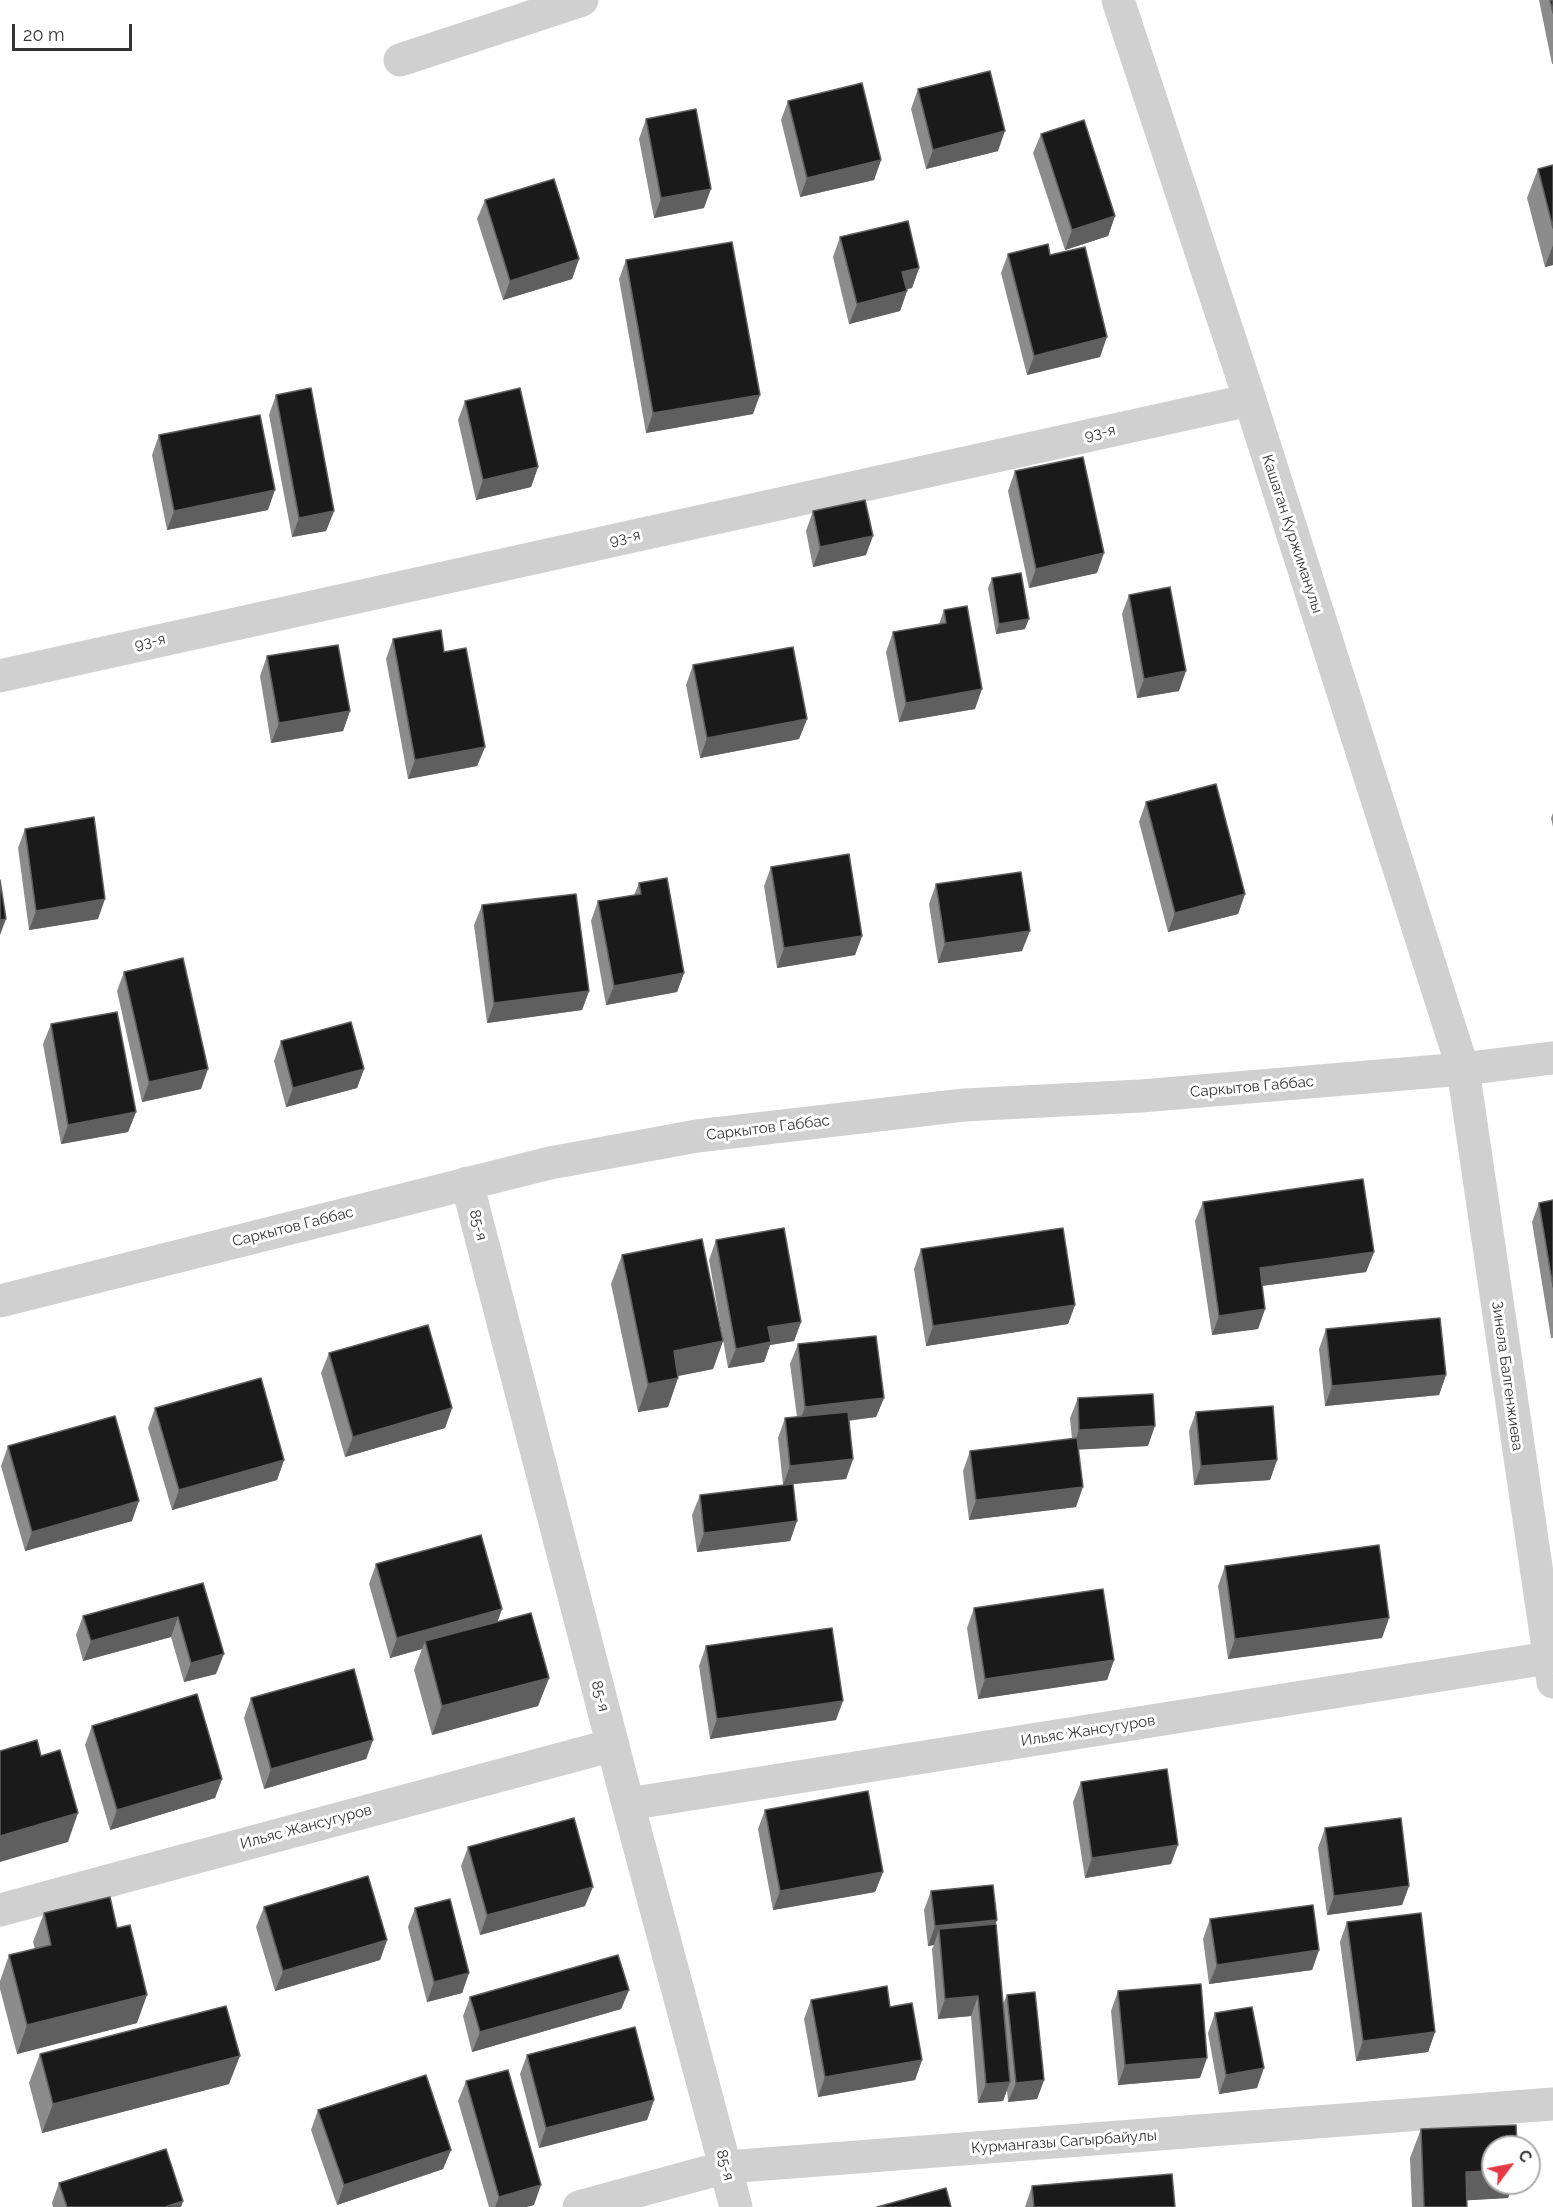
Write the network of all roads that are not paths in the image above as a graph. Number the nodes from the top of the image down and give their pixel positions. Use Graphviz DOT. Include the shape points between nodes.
graph roads {
  1 [pos="582,0"];
  2 [pos="1118,0"];
  3 [pos="400,60"];
  4 [pos="1250,400"];
  5 [pos="0,676"];
  6 [pos="1553,1058"];
  7 [pos="1463,1069"];
  8 [pos="467,1183"];
  9 [pos="0,1301"];
  10 [pos="1551,1670"];
  11 [pos="613,1745"];
  12 [pos="628,1804"];
  13 [pos="0,1910"];
  14 [pos="1553,2104"];
  15 [pos="726,2167"];
  16 [pos="579,2207"];
  17 [pos="736,2207"];
  1 -- 3 [label="street"];
  2 -- 4 [label="street, Кашаган Куржиманулы"];
  4 -- 5 [label="street, 93-я"];
  4 -- 7 [label="street, Кашаган Куржиманулы"];
  6 -- 7 [label="street, Саркытов Габбас"];
  7 -- 8 [label="street, Саркытов Габбас" via="1141,1096 964,1105 698,1136 550,1163"];
  7 -- 10 [label="street, Зинела Балгенжиева"];
  8 -- 9 [label="street, Саркытов Габбас"];
  8 -- 11 [label="street, 85-я"];
  10 -- 12 [label="street, Ильяс Жансугуров"];
  11 -- 12 [label="street, 85-я"];
  11 -- 13 [label="street, Ильяс Жансугуров"];
  12 -- 15 [label="street, 85-я"];
  14 -- 15 [label="street, Курмангазы Сагырбайулы"];
  15 -- 16 [label="street, Курмангазы Сагырбайулы"];
  15 -- 17 [label="street, 85-я"];
}
